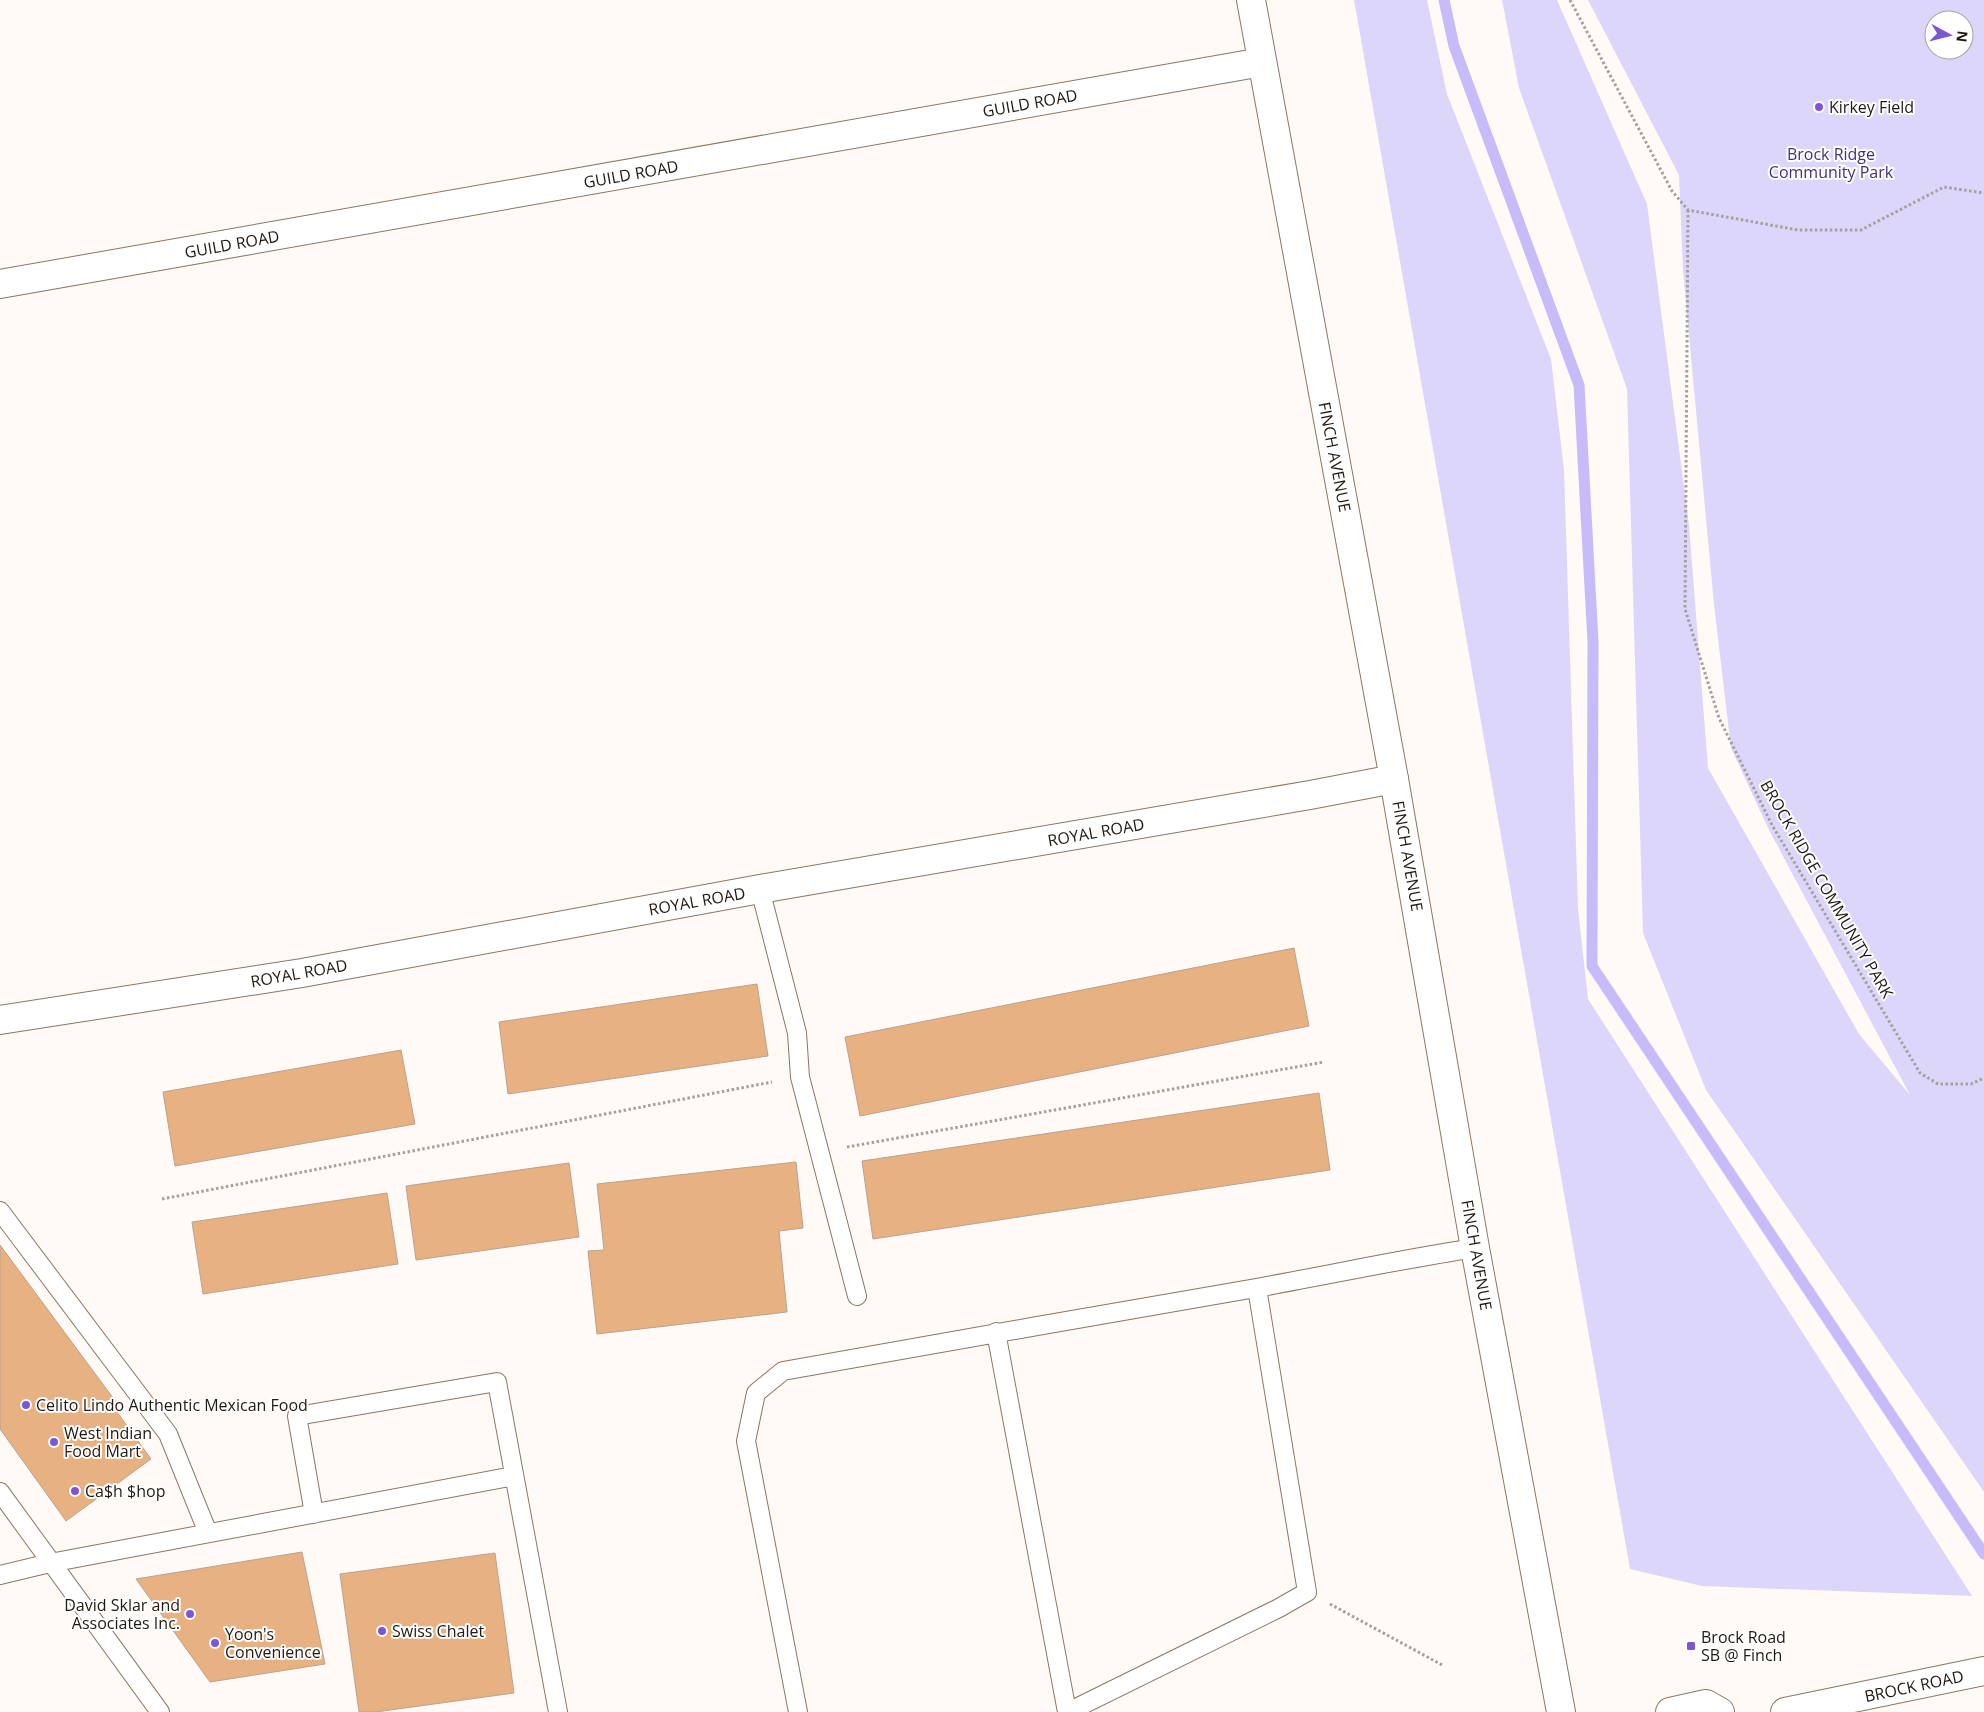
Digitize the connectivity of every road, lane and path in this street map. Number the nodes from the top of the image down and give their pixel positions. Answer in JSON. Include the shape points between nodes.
{"nodes":[{"id":1,"x":1251,"y":0,"type":"edge"},
{"id":2,"x":1570,"y":0,"type":"edge"},
{"id":3,"x":1262,"y":62,"type":"junction"},
{"id":4,"x":1984,"y":193,"type":"edge"},
{"id":5,"x":1688,"y":210,"type":"junction"},
{"id":6,"x":0,"y":284,"type":"edge"},
{"id":7,"x":1394,"y":779,"type":"junction"},
{"id":8,"x":760,"y":889,"type":"junction"},
{"id":9,"x":0,"y":1020,"type":"edge"},
{"id":10,"x":1324,"y":1062,"type":"dead end"},
{"id":11,"x":800,"y":1077,"type":"junction"},
{"id":12,"x":1984,"y":1078,"type":"edge"},
{"id":13,"x":820,"y":1152,"type":"junction"},
{"id":14,"x":162,"y":1199,"type":"dead end"},
{"id":15,"x":0,"y":1211,"type":"edge"},
{"id":16,"x":1475,"y":1248,"type":"junction"},
{"id":17,"x":1257,"y":1288,"type":"junction"},
{"id":18,"x":857,"y":1296,"type":"dead end"},
{"id":19,"x":996,"y":1332,"type":"junction"},
{"id":20,"x":514,"y":1476,"type":"junction"},
{"id":21,"x":0,"y":1492,"type":"edge"},
{"id":22,"x":314,"y":1514,"type":"junction"},
{"id":23,"x":208,"y":1533,"type":"junction"},
{"id":24,"x":50,"y":1563,"type":"junction"},
{"id":25,"x":0,"y":1575,"type":"edge"},
{"id":26,"x":1307,"y":1592,"type":"junction"},
{"id":27,"x":1444,"y":1666,"type":"dead end"},
{"id":28,"x":1984,"y":1671,"type":"edge"},
{"id":29,"x":160,"y":1712,"type":"edge"},
{"id":30,"x":558,"y":1712,"type":"edge"},
{"id":31,"x":798,"y":1712,"type":"edge"},
{"id":32,"x":1068,"y":1712,"type":"edge"},
{"id":33,"x":1561,"y":1712,"type":"edge"},
{"id":34,"x":1670,"y":1712,"type":"edge"},
{"id":35,"x":1720,"y":1712,"type":"edge"},
{"id":36,"x":1785,"y":1712,"type":"edge"}],
"edges":[{"from":1,"to":3,"type":"street","name":"FINCH AVENUE"},
{"from":2,"to":5,"type":"path","via":[[1672,191]]},
{"from":3,"to":6,"type":"street","name":"GUILD ROAD"},
{"from":3,"to":7,"type":"street","name":"FINCH AVENUE"},
{"from":4,"to":5,"type":"path","via":[[1944,187],[1861,230],[1798,230]]},
{"from":5,"to":12,"type":"path","name":"BROCK RIDGE COMMUNITY PARK","via":[[1685,609],[1718,718],[1772,825],[1920,1073],[1938,1084],[1972,1084]]},
{"from":7,"to":8,"type":"street","name":"ROYAL ROAD"},
{"from":7,"to":16,"type":"street","name":"FINCH AVENUE"},
{"from":8,"to":9,"type":"street","name":"ROYAL ROAD","via":[[302,973]]},
{"from":8,"to":11,"type":"lane","via":[[797,1033]]},
{"from":10,"to":13,"type":"path"},
{"from":11,"to":13,"type":"lane"},
{"from":11,"to":14,"type":"path"},
{"from":13,"to":18,"type":"lane"},
{"from":15,"to":23,"type":"lane","via":[[168,1434]]},
{"from":16,"to":17,"type":"lane"},
{"from":16,"to":33,"type":"street","name":"FINCH AVENUE"},
{"from":17,"to":19,"type":"lane"},
{"from":17,"to":26,"type":"lane"},
{"from":19,"to":31,"type":"lane","via":[[783,1371],[756,1393],[746,1441]]},
{"from":19,"to":32,"type":"lane"},
{"from":20,"to":22,"type":"lane"},
{"from":20,"to":22,"type":"lane","via":[[497,1382],[297,1416]]},
{"from":20,"to":30,"type":"lane"},
{"from":21,"to":24,"type":"lane"},
{"from":22,"to":23,"type":"lane"},
{"from":23,"to":24,"type":"lane"},
{"from":24,"to":25,"type":"lane"},
{"from":24,"to":29,"type":"lane"},
{"from":26,"to":27,"type":"path"},
{"from":26,"to":32,"type":"lane"},
{"from":28,"to":36,"type":"street","name":"BROCK ROAD"},
{"from":34,"to":35,"type":"street","via":[[1706,1704]]}]}
